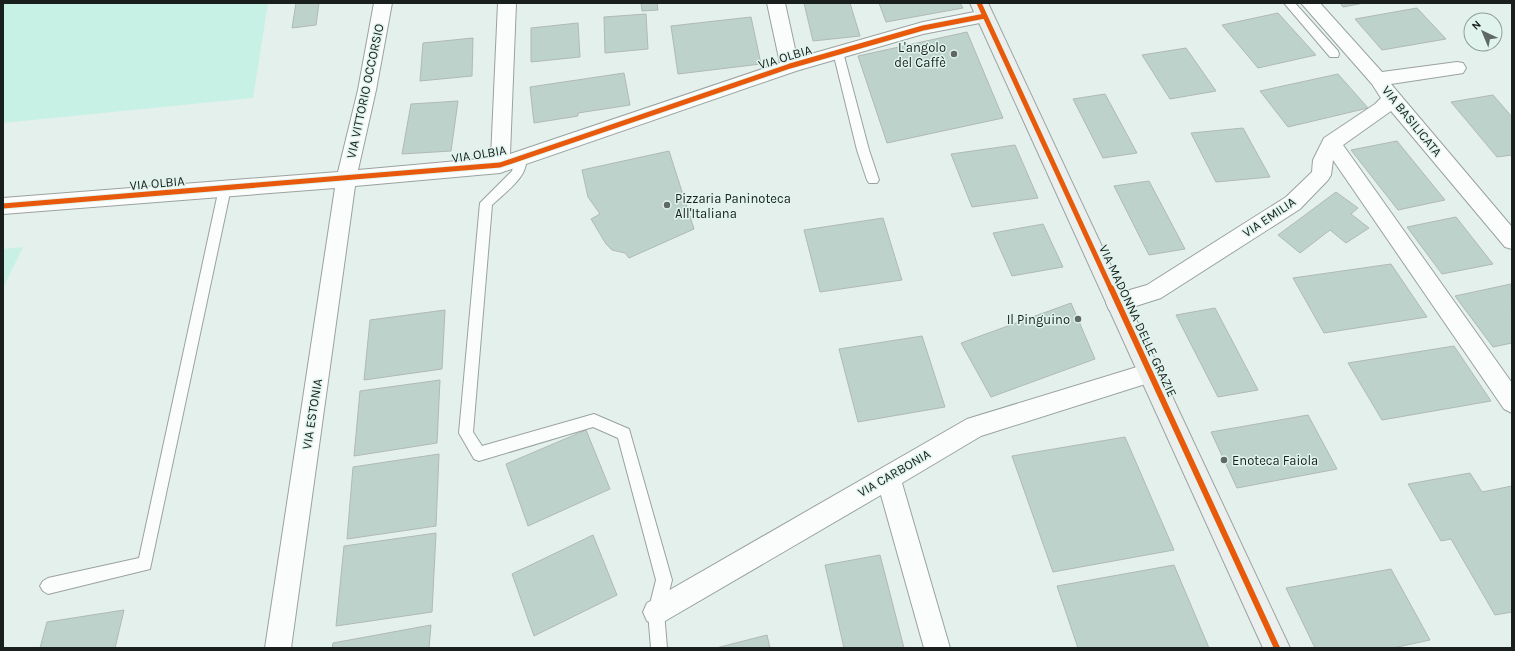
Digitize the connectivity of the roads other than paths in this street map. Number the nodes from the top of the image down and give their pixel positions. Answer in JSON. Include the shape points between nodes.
{"nodes":[{"id":1,"x":383,"y":3,"type":"edge"},
{"id":2,"x":507,"y":3,"type":"edge"},
{"id":3,"x":776,"y":3,"type":"edge"},
{"id":4,"x":1289,"y":3,"type":"edge"},
{"id":5,"x":1310,"y":3,"type":"edge"},
{"id":6,"x":982,"y":10,"type":"edge"},
{"id":7,"x":838,"y":52,"type":"junction"},
{"id":8,"x":1334,"y":54,"type":"dead end"},
{"id":9,"x":790,"y":66,"type":"junction"},
{"id":10,"x":1457,"y":68,"type":"dead end"},
{"id":11,"x":1378,"y":79,"type":"junction"},
{"id":12,"x":1391,"y":98,"type":"junction"},
{"id":13,"x":1331,"y":143,"type":"junction"},
{"id":14,"x":520,"y":158,"type":"junction"},
{"id":15,"x":500,"y":165,"type":"junction"},
{"id":16,"x":346,"y":179,"type":"junction"},
{"id":17,"x":873,"y":180,"type":"dead end"},
{"id":18,"x":225,"y":188,"type":"junction"},
{"id":19,"x":3,"y":206,"type":"edge"},
{"id":20,"x":1512,"y":242,"type":"edge"},
{"id":21,"x":1117,"y":303,"type":"junction"},
{"id":22,"x":1150,"y":373,"type":"junction"},
{"id":23,"x":1512,"y":402,"type":"edge"},
{"id":24,"x":888,"y":477,"type":"junction"},
{"id":25,"x":48,"y":586,"type":"dead end"},
{"id":26,"x":656,"y":612,"type":"junction"},
{"id":27,"x":278,"y":648,"type":"edge"},
{"id":28,"x":659,"y":648,"type":"edge"},
{"id":29,"x":937,"y":648,"type":"edge"},
{"id":30,"x":1277,"y":648,"type":"edge"}],
"edges":[{"from":1,"to":16,"type":"street","name":"VIA VITTORIO OCCORSIO"},
{"from":2,"to":15,"type":"street"},
{"from":3,"to":9,"type":"street"},
{"from":4,"to":8,"type":"lane"},
{"from":5,"to":11,"type":"street","name":"VIA BASILICATA"},
{"from":6,"to":7,"type":"street","name":"VIA OLBIA"},
{"from":6,"to":21,"type":"street","name":"VIA MADONNA DELLE GRAZIE"},
{"from":7,"to":9,"type":"street","name":"VIA OLBIA"},
{"from":7,"to":17,"type":"lane","via":[[857,150]]},
{"from":9,"to":14,"type":"street","name":"VIA OLBIA"},
{"from":10,"to":11,"type":"street"},
{"from":11,"to":12,"type":"street","name":"VIA BASILICATA"},
{"from":12,"to":13,"type":"street","name":"VIA EMILIA","via":[[1382,109]]},
{"from":12,"to":20,"type":"street","name":"VIA BASILICATA"},
{"from":13,"to":21,"type":"street","name":"VIA EMILIA","via":[[1322,160],[1321,175],[1293,203],[1153,292]]},
{"from":13,"to":23,"type":"street"},
{"from":14,"to":15,"type":"street","name":"VIA OLBIA"},
{"from":14,"to":26,"type":"lane","via":[[518,173],[486,203],[466,433],[479,454],[594,420],[624,434],[664,580]]},
{"from":15,"to":16,"type":"street","name":"VIA OLBIA"},
{"from":16,"to":18,"type":"street","name":"VIA OLBIA"},
{"from":16,"to":27,"type":"street","name":"VIA ESTONIA"},
{"from":18,"to":19,"type":"street","name":"VIA OLBIA"},
{"from":18,"to":25,"type":"lane","via":[[145,564]]},
{"from":21,"to":22,"type":"street","name":"VIA MADONNA DELLE GRAZIE"},
{"from":22,"to":24,"type":"street","name":"VIA CARBONIA","via":[[975,427]]},
{"from":22,"to":30,"type":"street","name":"VIA MADONNA DELLE GRAZIE"},
{"from":24,"to":26,"type":"street","name":"VIA CARBONIA"},
{"from":24,"to":29,"type":"street"},
{"from":26,"to":28,"type":"lane"}]}
